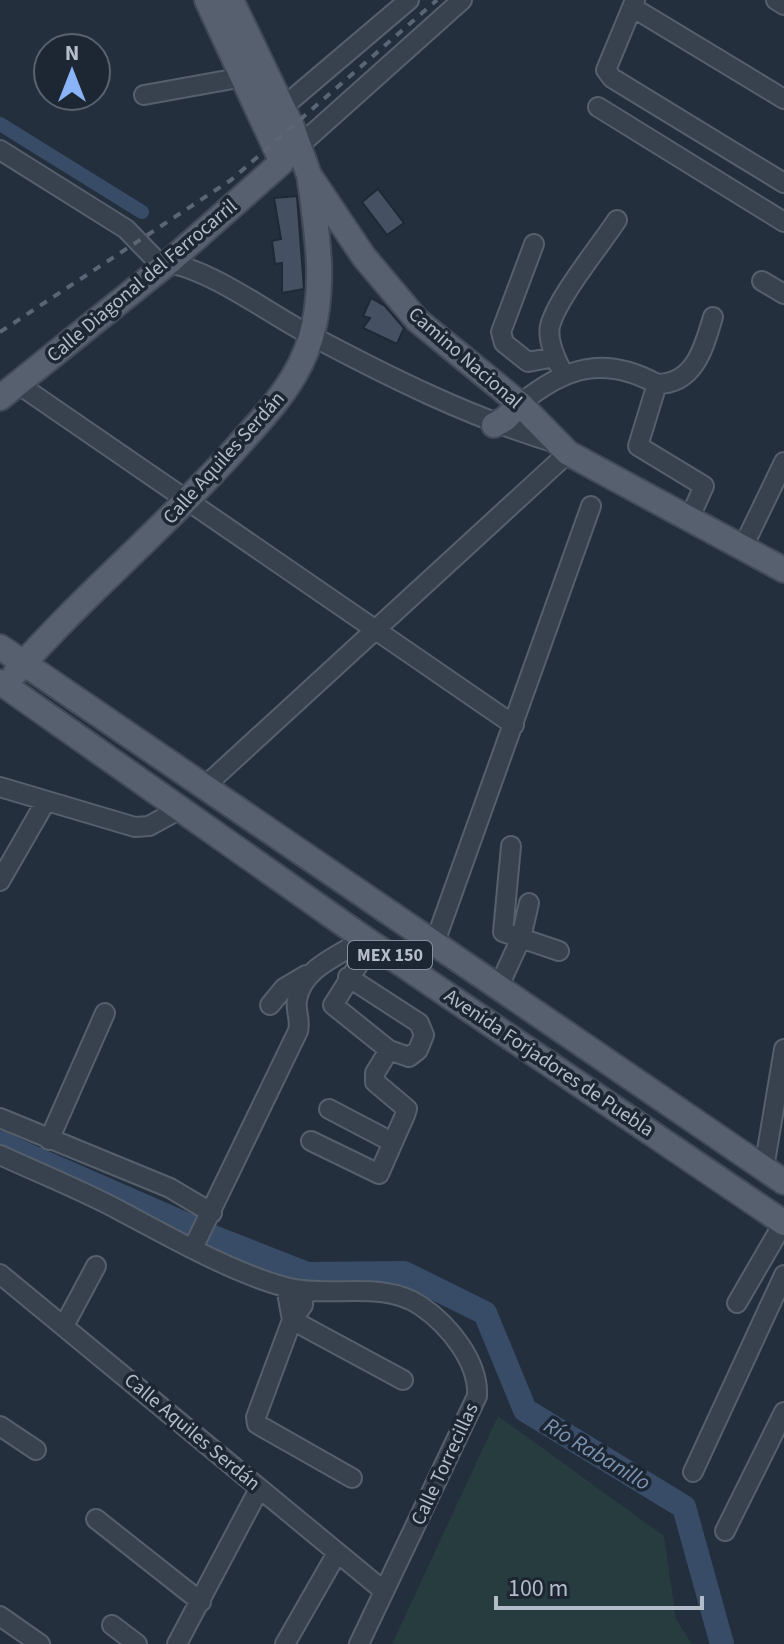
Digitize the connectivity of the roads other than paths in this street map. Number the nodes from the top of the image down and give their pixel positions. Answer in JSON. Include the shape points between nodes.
{"nodes":[{"id":1,"x":207,"y":0,"type":"edge"},
{"id":2,"x":231,"y":0,"type":"edge"},
{"id":3,"x":409,"y":0,"type":"edge"},
{"id":4,"x":462,"y":0,"type":"edge"},
{"id":5,"x":776,"y":0,"type":"edge"},
{"id":6,"x":634,"y":4,"type":"edge"},
{"id":7,"x":784,"y":5,"type":"edge"},
{"id":8,"x":244,"y":77,"type":"junction"},
{"id":9,"x":144,"y":95,"type":"dead end"},
{"id":10,"x":784,"y":99,"type":"edge"},
{"id":11,"x":283,"y":107,"type":"junction"},
{"id":12,"x":598,"y":107,"type":"dead end"},
{"id":13,"x":300,"y":145,"type":"junction"},
{"id":14,"x":0,"y":150,"type":"edge"},
{"id":15,"x":309,"y":175,"type":"junction"},
{"id":16,"x":784,"y":183,"type":"edge"},
{"id":17,"x":617,"y":220,"type":"dead end"},
{"id":18,"x":784,"y":222,"type":"edge"},
{"id":19,"x":534,"y":244,"type":"dead end"},
{"id":20,"x":169,"y":262,"type":"junction"},
{"id":21,"x":762,"y":281,"type":"dead end"},
{"id":22,"x":784,"y":294,"type":"edge"},
{"id":23,"x":713,"y":317,"type":"dead end"},
{"id":24,"x":311,"y":336,"type":"junction"},
{"id":25,"x":559,"y":365,"type":"junction"},
{"id":26,"x":657,"y":384,"type":"junction"},
{"id":27,"x":9,"y":391,"type":"edge"},
{"id":28,"x":520,"y":404,"type":"junction"},
{"id":29,"x":494,"y":425,"type":"junction"},
{"id":30,"x":562,"y":448,"type":"junction"},
{"id":31,"x":784,"y":462,"type":"edge"},
{"id":32,"x":189,"y":501,"type":"junction"},
{"id":33,"x":591,"y":506,"type":"dead end"},
{"id":34,"x":689,"y":519,"type":"junction"},
{"id":35,"x":742,"y":549,"type":"junction"},
{"id":36,"x":784,"y":570,"type":"edge"},
{"id":37,"x":373,"y":629,"type":"junction"},
{"id":38,"x":0,"y":647,"type":"edge"},
{"id":39,"x":24,"y":662,"type":"junction"},
{"id":40,"x":2,"y":683,"type":"edge"},
{"id":41,"x":514,"y":725,"type":"junction"},
{"id":42,"x":0,"y":787,"type":"edge"},
{"id":43,"x":204,"y":787,"type":"junction"},
{"id":44,"x":46,"y":801,"type":"junction"},
{"id":45,"x":182,"y":808,"type":"junction"},
{"id":46,"x":511,"y":846,"type":"dead end"},
{"id":47,"x":0,"y":881,"type":"edge"},
{"id":48,"x":529,"y":903,"type":"dead end"},
{"id":49,"x":521,"y":938,"type":"junction"},
{"id":50,"x":369,"y":941,"type":"junction"},
{"id":51,"x":435,"y":942,"type":"junction"},
{"id":52,"x":559,"y":951,"type":"dead end"},
{"id":53,"x":306,"y":975,"type":"junction"},
{"id":54,"x":348,"y":977,"type":"junction"},
{"id":55,"x":499,"y":986,"type":"junction"},
{"id":56,"x":270,"y":1005,"type":"dead end"},
{"id":57,"x":105,"y":1013,"type":"dead end"},
{"id":58,"x":784,"y":1049,"type":"edge"},
{"id":59,"x":389,"y":1050,"type":"junction"},
{"id":60,"x":782,"y":1075,"type":"edge"},
{"id":61,"x":329,"y":1109,"type":"dead end"},
{"id":62,"x":0,"y":1118,"type":"edge"},
{"id":63,"x":49,"y":1140,"type":"junction"},
{"id":64,"x":311,"y":1141,"type":"dead end"},
{"id":65,"x":392,"y":1142,"type":"junction"},
{"id":66,"x":0,"y":1155,"type":"edge"},
{"id":67,"x":764,"y":1168,"type":"junction"},
{"id":68,"x":784,"y":1182,"type":"edge"},
{"id":69,"x":212,"y":1213,"type":"junction"},
{"id":70,"x":784,"y":1222,"type":"edge"},
{"id":71,"x":193,"y":1248,"type":"junction"},
{"id":72,"x":96,"y":1266,"type":"dead end"},
{"id":73,"x":0,"y":1274,"type":"edge"},
{"id":74,"x":784,"y":1275,"type":"edge"},
{"id":75,"x":295,"y":1289,"type":"junction"},
{"id":76,"x":737,"y":1303,"type":"dead end"},
{"id":77,"x":292,"y":1320,"type":"junction"},
{"id":78,"x":65,"y":1324,"type":"junction"},
{"id":79,"x":403,"y":1380,"type":"dead end"},
{"id":80,"x":784,"y":1412,"type":"edge"},
{"id":81,"x":0,"y":1426,"type":"edge"},
{"id":82,"x":36,"y":1450,"type":"dead end"},
{"id":83,"x":693,"y":1472,"type":"dead end"},
{"id":84,"x":352,"y":1478,"type":"dead end"},
{"id":85,"x":259,"y":1489,"type":"junction"},
{"id":86,"x":96,"y":1519,"type":"dead end"},
{"id":87,"x":725,"y":1531,"type":"dead end"},
{"id":88,"x":337,"y":1553,"type":"junction"},
{"id":89,"x":384,"y":1591,"type":"junction"},
{"id":90,"x":201,"y":1602,"type":"junction"},
{"id":91,"x":0,"y":1616,"type":"edge"},
{"id":92,"x":112,"y":1625,"type":"dead end"},
{"id":93,"x":40,"y":1644,"type":"edge"},
{"id":94,"x":137,"y":1644,"type":"edge"},
{"id":95,"x":177,"y":1644,"type":"edge"},
{"id":96,"x":285,"y":1644,"type":"edge"},
{"id":97,"x":359,"y":1644,"type":"edge"}],
"edges":[{"from":1,"to":8,"type":"main road"},
{"from":2,"to":11,"type":"main road","name":"Camino Nacional"},
{"from":3,"to":11,"type":"street"},
{"from":4,"to":13,"type":"street"},
{"from":5,"to":7,"type":"street"},
{"from":6,"to":10,"type":"street"},
{"from":6,"to":16,"type":"street","via":[[606,70],[612,78]]},
{"from":8,"to":9,"type":"street"},
{"from":8,"to":20,"type":"main road","name":"Calle Diagonal del Ferrocarril","via":[[282,162]]},
{"from":11,"to":13,"type":"main road","name":"Camino Nacional"},
{"from":12,"to":18,"type":"street"},
{"from":13,"to":15,"type":"main road","name":"Camino Nacional"},
{"from":14,"to":20,"type":"street","via":[[126,229],[157,261]]},
{"from":15,"to":24,"type":"main road","name":"Calle Aquiles Serdán","via":[[319,268]]},
{"from":15,"to":28,"type":"main road","name":"Camino Nacional","via":[[364,257],[417,320]]},
{"from":17,"to":25,"type":"street","via":[[550,328]]},
{"from":19,"to":25,"type":"street","via":[[501,332],[504,343],[528,362]]},
{"from":20,"to":24,"type":"street","via":[[182,263]]},
{"from":20,"to":27,"type":"main road","name":"Calle Diagonal del Ferrocarril"},
{"from":21,"to":22,"type":"street"},
{"from":23,"to":26,"type":"street","via":[[702,354],[683,378]]},
{"from":24,"to":29,"type":"street"},
{"from":24,"to":32,"type":"main road","name":"Calle Aquiles Serdán","via":[[283,394]]},
{"from":25,"to":26,"type":"street","via":[[631,370]]},
{"from":25,"to":28,"type":"street"},
{"from":26,"to":34,"type":"street","via":[[638,446],[704,486]]},
{"from":27,"to":32,"type":"street"},
{"from":28,"to":29,"type":"main road"},
{"from":28,"to":30,"type":"main road","name":"Camino Nacional"},
{"from":29,"to":30,"type":"street"},
{"from":30,"to":34,"type":"main road","name":"Camino Nacional"},
{"from":30,"to":37,"type":"street"},
{"from":31,"to":35,"type":"street"},
{"from":32,"to":37,"type":"street"},
{"from":32,"to":39,"type":"main road","name":"Calle Aquiles Serdán"},
{"from":33,"to":41,"type":"street"},
{"from":34,"to":35,"type":"main road","name":"Camino Nacional"},
{"from":35,"to":36,"type":"main road","name":"Camino Nacional"},
{"from":37,"to":41,"type":"street"},
{"from":37,"to":43,"type":"street"},
{"from":38,"to":39,"type":"main road","name":"Avenida Forjadores de Puebla","number":"MEX 150"},
{"from":39,"to":40,"type":"main road","name":"Calle Aquiles Serdán"},
{"from":39,"to":43,"type":"main road","name":"Avenida Forjadores de Puebla","number":"MEX 150"},
{"from":40,"to":45,"type":"main road","name":"Avenida Forjadores de Puebla","number":"MEX 150"},
{"from":41,"to":51,"type":"street"},
{"from":42,"to":44,"type":"street"},
{"from":43,"to":51,"type":"main road","name":"Avenida Forjadores de Puebla","number":"MEX 150"},
{"from":44,"to":45,"type":"street","via":[[142,827]]},
{"from":44,"to":47,"type":"street"},
{"from":45,"to":50,"type":"main road","name":"Avenida Forjadores de Puebla","number":"MEX 150"},
{"from":46,"to":49,"type":"street","via":[[501,926],[507,936]]},
{"from":48,"to":49,"type":"street"},
{"from":49,"to":52,"type":"street"},
{"from":49,"to":55,"type":"street"},
{"from":50,"to":53,"type":"street"},
{"from":50,"to":54,"type":"street"},
{"from":50,"to":70,"type":"main road","name":"Avenida Forjadores de Puebla","number":"MEX 150"},
{"from":51,"to":55,"type":"main road","name":"Avenida Forjadores de Puebla","number":"MEX 150"},
{"from":53,"to":56,"type":"street","via":[[284,988]]},
{"from":53,"to":69,"type":"street","via":[[296,1001],[298,1031]]},
{"from":54,"to":59,"type":"street","via":[[333,1005]]},
{"from":54,"to":59,"type":"street","via":[[419,1023],[424,1035],[418,1050],[409,1057]]},
{"from":55,"to":67,"type":"main road","name":"Avenida Forjadores de Puebla","number":"MEX 150"},
{"from":57,"to":63,"type":"street"},
{"from":58,"to":60,"type":"street"},
{"from":59,"to":65,"type":"street","via":[[375,1082],[407,1109]]},
{"from":60,"to":67,"type":"street"},
{"from":61,"to":65,"type":"street"},
{"from":62,"to":63,"type":"street"},
{"from":63,"to":69,"type":"street","via":[[170,1188]]},
{"from":64,"to":65,"type":"street","via":[[379,1174]]},
{"from":66,"to":71,"type":"street","name":"Calle Torrecillas"},
{"from":67,"to":68,"type":"main road","name":"Avenida Forjadores de Puebla","number":"MEX 150"},
{"from":69,"to":71,"type":"street"},
{"from":70,"to":76,"type":"street"},
{"from":71,"to":75,"type":"street","name":"Calle Torrecillas"},
{"from":72,"to":78,"type":"street"},
{"from":73,"to":78,"type":"street","name":"Calle Aquiles Serdán"},
{"from":74,"to":83,"type":"street"},
{"from":75,"to":77,"type":"street","via":[[303,1305]]},
{"from":75,"to":89,"type":"street","name":"Calle Torrecillas","via":[[407,1298],[443,1324],[478,1381],[471,1411]]},
{"from":77,"to":79,"type":"street"},
{"from":77,"to":84,"type":"street","via":[[257,1424]]},
{"from":78,"to":85,"type":"street","name":"Calle Aquiles Serdán"},
{"from":80,"to":87,"type":"street"},
{"from":81,"to":82,"type":"street"},
{"from":85,"to":88,"type":"street","name":"Calle Aquiles Serdán"},
{"from":85,"to":90,"type":"street"},
{"from":86,"to":90,"type":"street"},
{"from":88,"to":89,"type":"street","name":"Calle Aquiles Serdán"},
{"from":88,"to":96,"type":"street"},
{"from":89,"to":97,"type":"street","name":"Calle Torrecillas"},
{"from":90,"to":95,"type":"street"},
{"from":91,"to":93,"type":"street"},
{"from":92,"to":94,"type":"street"}]}
